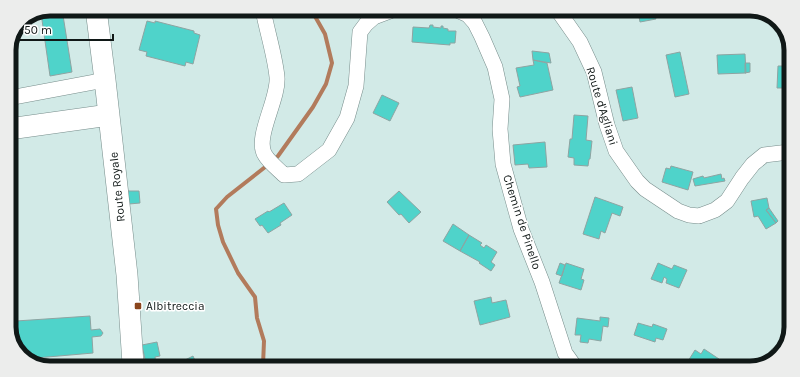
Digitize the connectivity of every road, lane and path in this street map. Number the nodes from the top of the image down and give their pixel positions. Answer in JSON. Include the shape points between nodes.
{"nodes":[{"id":1,"x":97,"y":16,"type":"edge"},
{"id":2,"x":264,"y":16,"type":"edge"},
{"id":3,"x":377,"y":16,"type":"edge"},
{"id":4,"x":469,"y":16,"type":"edge"},
{"id":5,"x":562,"y":16,"type":"edge"},
{"id":6,"x":105,"y":80,"type":"junction"},
{"id":7,"x":16,"y":97,"type":"edge"},
{"id":8,"x":109,"y":114,"type":"junction"},
{"id":9,"x":16,"y":128,"type":"edge"},
{"id":10,"x":784,"y":153,"type":"edge"},
{"id":11,"x":133,"y":361,"type":"edge"},
{"id":12,"x":571,"y":361,"type":"edge"}],
"edges":[{"from":1,"to":6,"type":"main road","name":"Route Royale"},
{"from":2,"to":3,"type":"street","via":[[277,78],[275,97],[262,141],[264,154],[284,175],[298,174],[329,150],[347,118],[356,86],[360,32]]},
{"from":4,"to":12,"type":"street","name":"Chemin de Pinello","via":[[482,37],[495,68],[502,100],[500,129],[503,164],[521,229],[542,282],[565,353]]},
{"from":5,"to":10,"type":"street","name":"Route d'Agliani","via":[[580,42],[594,72],[616,151],[637,181],[678,211],[698,216],[715,210],[727,201],[749,169],[764,155]]},
{"from":6,"to":7,"type":"street"},
{"from":6,"to":8,"type":"main road","name":"Route Royale"},
{"from":8,"to":9,"type":"main road"},
{"from":8,"to":11,"type":"main road","name":"Route Royale","via":[[127,275]]}]}
